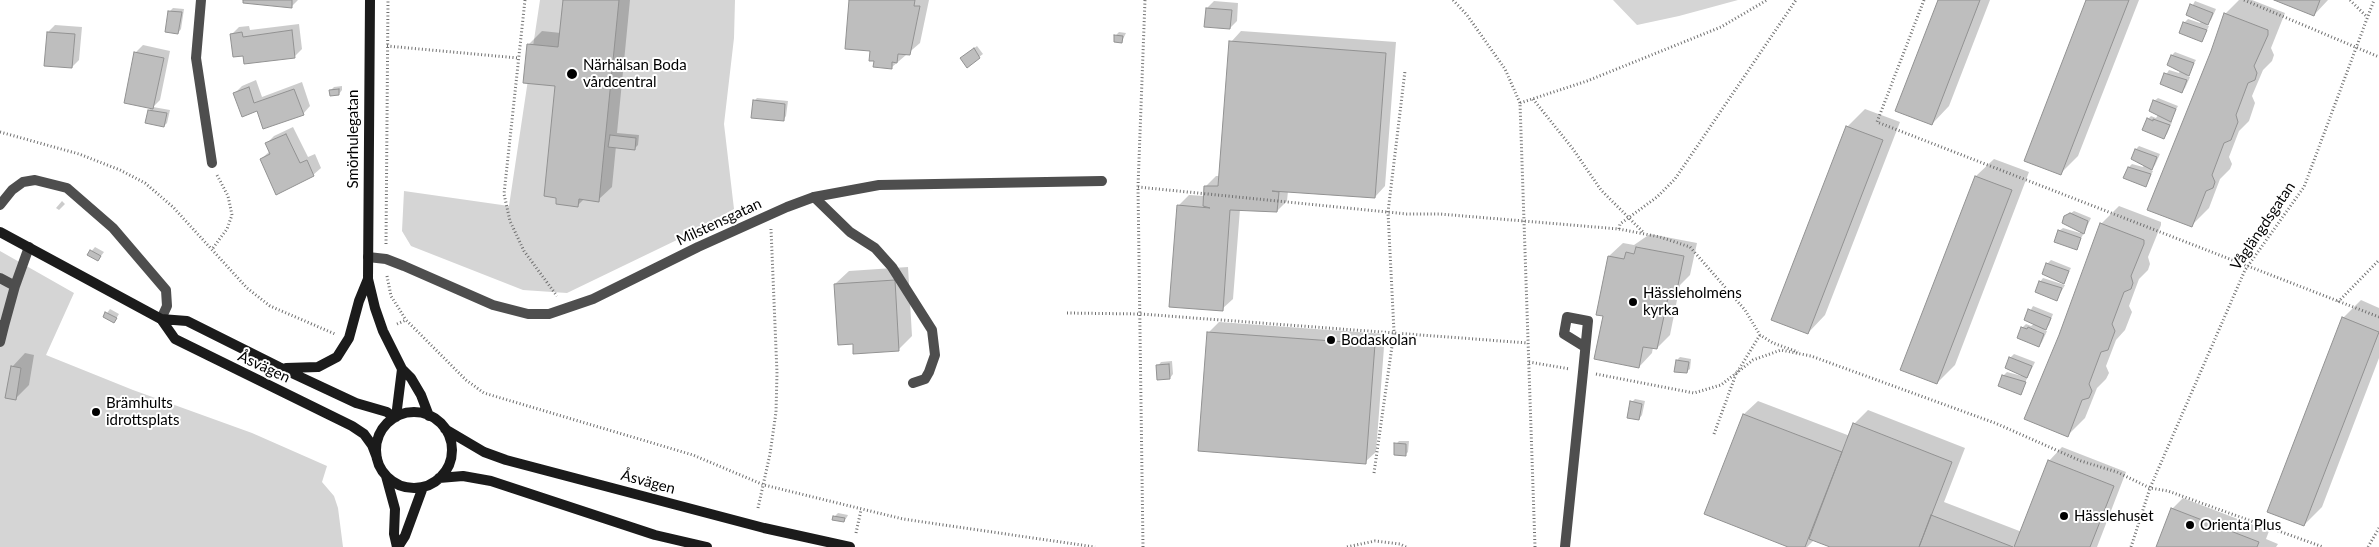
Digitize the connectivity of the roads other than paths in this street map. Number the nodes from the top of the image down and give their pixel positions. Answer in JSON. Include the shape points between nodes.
{"nodes":[{"id":1,"x":201,"y":0,"type":"edge"},
{"id":2,"x":370,"y":0,"type":"edge"},
{"id":3,"x":212,"y":163,"type":"road end"},
{"id":4,"x":1102,"y":181,"type":"dead end"},
{"id":5,"x":814,"y":198,"type":"junction"},
{"id":6,"x":0,"y":206,"type":"edge"},
{"id":7,"x":0,"y":232,"type":"edge"},
{"id":8,"x":29,"y":248,"type":"junction"},
{"id":9,"x":368,"y":257,"type":"junction"},
{"id":10,"x":0,"y":278,"type":"edge"},
{"id":11,"x":368,"y":279,"type":"junction"},
{"id":12,"x":15,"y":286,"type":"junction"},
{"id":13,"x":161,"y":319,"type":"junction"},
{"id":14,"x":2,"y":325,"type":"edge"},
{"id":15,"x":0,"y":342,"type":"edge"},
{"id":16,"x":1585,"y":347,"type":"dead end"},
{"id":17,"x":279,"y":367,"type":"junction"},
{"id":18,"x":402,"y":369,"type":"junction"},
{"id":19,"x":913,"y":383,"type":"dead end"},
{"id":20,"x":430,"y":416,"type":"junction"},
{"id":21,"x":395,"y":417,"type":"junction"},
{"id":22,"x":445,"y":429,"type":"junction"},
{"id":23,"x":377,"y":458,"type":"junction"},
{"id":24,"x":386,"y":476,"type":"junction"},
{"id":25,"x":439,"y":478,"type":"junction"},
{"id":26,"x":422,"y":487,"type":"junction"},
{"id":27,"x":397,"y":547,"type":"edge"},
{"id":28,"x":706,"y":547,"type":"edge"},
{"id":29,"x":850,"y":547,"type":"edge"},
{"id":30,"x":1565,"y":547,"type":"edge"}],
"edges":[{"from":1,"to":3,"type":"street","via":[[196,58]]},
{"from":2,"to":9,"type":"street","name":"Smörhulegatan"},
{"from":4,"to":5,"type":"street","name":"Milstensgatan","via":[[879,185]]},
{"from":5,"to":9,"type":"street","name":"Milstensgatan","via":[[698,247],[593,299],[548,314],[528,314],[493,305],[386,259]]},
{"from":5,"to":19,"type":"street","via":[[892,267],[932,330],[935,356],[925,379]]},
{"from":6,"to":13,"type":"street","via":[[23,182],[35,180],[67,188],[113,228],[166,290],[167,306]]},
{"from":7,"to":8,"type":"street","name":"Åsvägen"},
{"from":8,"to":12,"type":"street"},
{"from":8,"to":13,"type":"street","name":"Åsvägen"},
{"from":9,"to":11,"type":"street","name":"Smörhulegatan"},
{"from":10,"to":12,"type":"street"},
{"from":11,"to":17,"type":"street","name":"Smörhulegatan","via":[[349,338],[337,358],[328,364],[303,369]]},
{"from":11,"to":18,"type":"street","name":"Smörhulegatan","via":[[383,331]]},
{"from":12,"to":14,"type":"street"},
{"from":13,"to":17,"type":"street","name":"Åsvägen","via":[[187,321]]},
{"from":13,"to":23,"type":"street","name":"Åsvägen","via":[[175,339],[352,426],[364,434]]},
{"from":14,"to":15,"type":"street"},
{"from":16,"to":30,"type":"street"},
{"from":17,"to":21,"type":"street","name":"Åsvägen","via":[[356,403]]},
{"from":18,"to":20,"type":"street","name":"Smörhulegatan","via":[[411,378]]},
{"from":18,"to":21,"type":"street"},
{"from":20,"to":21,"type":"street","via":[[410,412]]},
{"from":20,"to":22,"type":"street"},
{"from":21,"to":23,"type":"street","via":[[380,432]]},
{"from":22,"to":25,"type":"street","via":[[452,452],[447,469]]},
{"from":22,"to":29,"type":"street","name":"Åsvägen","via":[[484,452],[506,460],[764,528]]},
{"from":23,"to":24,"type":"street"},
{"from":24,"to":26,"type":"street","via":[[406,487]]},
{"from":24,"to":27,"type":"street","via":[[395,509]]},
{"from":25,"to":26,"type":"street"},
{"from":25,"to":28,"type":"street","via":[[463,476],[491,481],[655,535]]},
{"from":26,"to":27,"type":"street","via":[[405,536]]}]}
